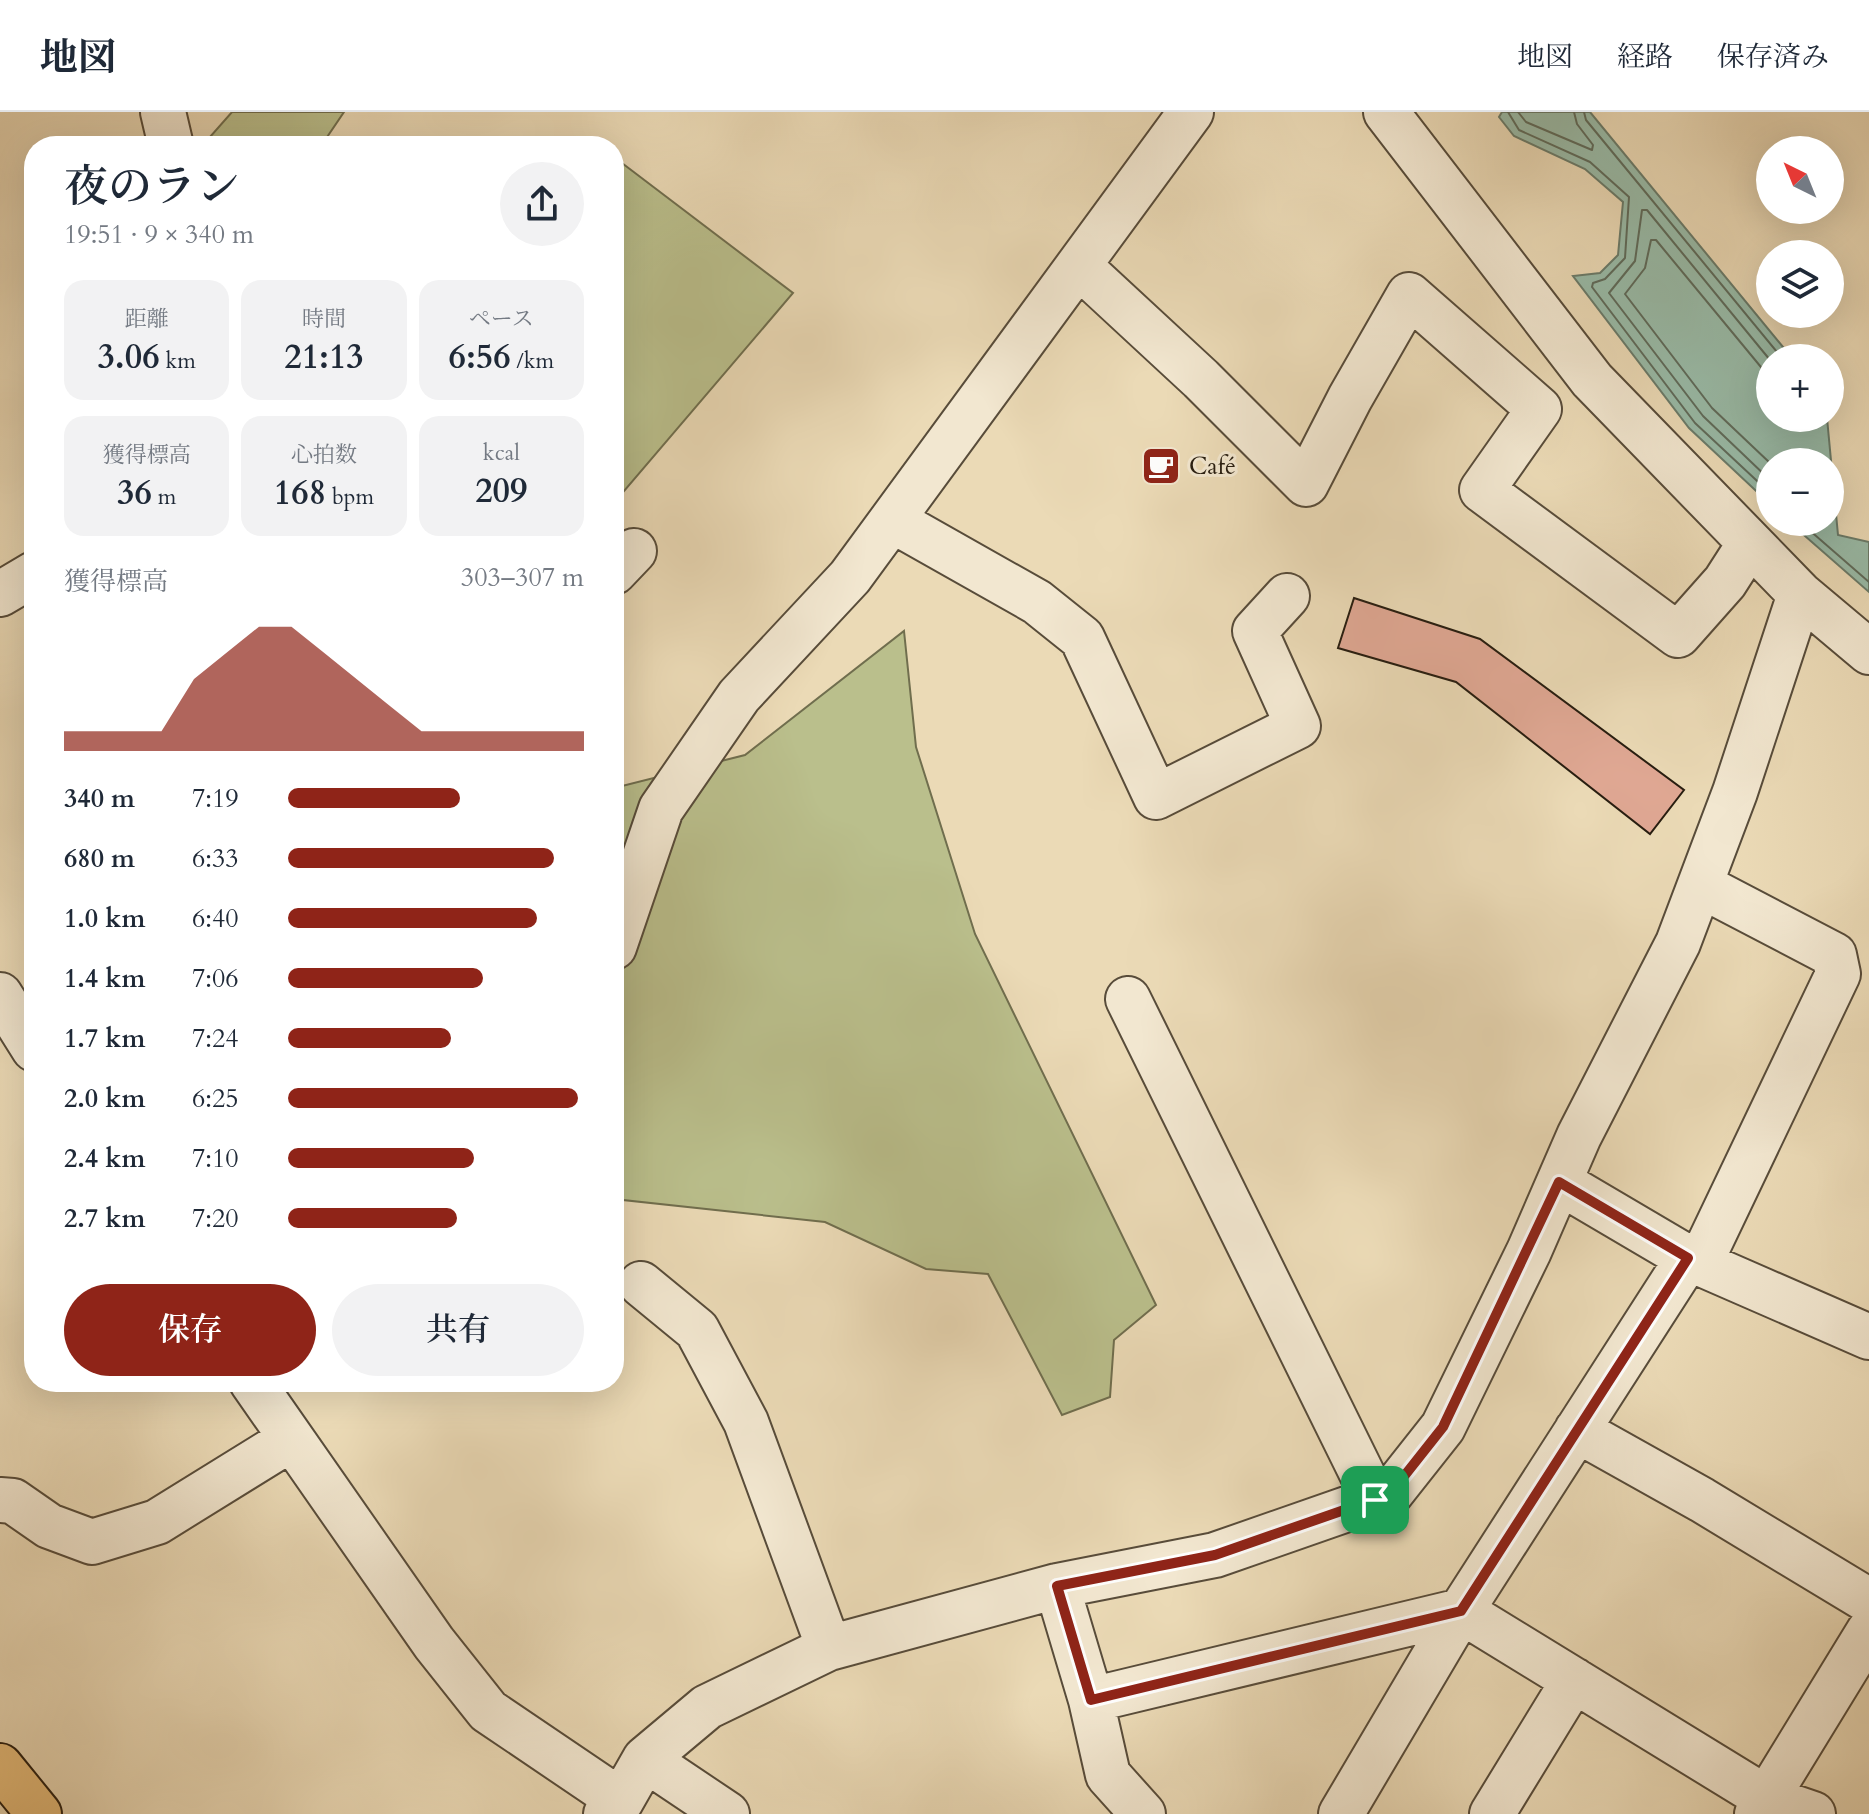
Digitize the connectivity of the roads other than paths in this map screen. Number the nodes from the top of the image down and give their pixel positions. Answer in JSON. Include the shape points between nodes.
{"nodes":[{"id":1,"x":163,"y":112,"type":"edge"},
{"id":2,"x":1191,"y":112,"type":"edge"},
{"id":3,"x":1386,"y":112,"type":"edge"},
{"id":4,"x":169,"y":136,"type":"edge"},
{"id":5,"x":1079,"y":266,"type":"junction"},
{"id":6,"x":892,"y":520,"type":"junction"},
{"id":7,"x":1750,"y":543,"type":"junction"},
{"id":8,"x":24,"y":580,"type":"edge"},
{"id":9,"x":0,"y":594,"type":"edge"},
{"id":10,"x":1800,"y":594,"type":"junction"},
{"id":11,"x":1287,"y":596,"type":"dead end"},
{"id":12,"x":1869,"y":652,"type":"edge"},
{"id":13,"x":1700,"y":885,"type":"junction"},
{"id":14,"x":624,"y":918,"type":"edge"},
{"id":15,"x":0,"y":995,"type":"edge"},
{"id":16,"x":1128,"y":999,"type":"dead end"},
{"id":17,"x":24,"y":1033,"type":"edge"},
{"id":18,"x":1559,"y":1182,"type":"junction"},
{"id":19,"x":1694,"y":1261,"type":"junction"},
{"id":20,"x":641,"y":1284,"type":"dead end"},
{"id":21,"x":1869,"y":1337,"type":"edge"},
{"id":22,"x":259,"y":1392,"type":"edge"},
{"id":23,"x":1577,"y":1430,"type":"junction"},
{"id":24,"x":291,"y":1439,"type":"junction"},
{"id":25,"x":0,"y":1500,"type":"edge"},
{"id":26,"x":1375,"y":1500,"type":"junction"},
{"id":27,"x":1057,"y":1586,"type":"junction"},
{"id":28,"x":1869,"y":1601,"type":"edge"},
{"id":29,"x":1461,"y":1611,"type":"junction"},
{"id":30,"x":1869,"y":1631,"type":"edge"},
{"id":31,"x":829,"y":1648,"type":"junction"},
{"id":32,"x":1574,"y":1680,"type":"junction"},
{"id":33,"x":1091,"y":1700,"type":"junction"},
{"id":34,"x":645,"y":1759,"type":"junction"},
{"id":35,"x":0,"y":1766,"type":"edge"},
{"id":36,"x":1762,"y":1806,"type":"edge"},
{"id":37,"x":614,"y":1807,"type":"edge"},
{"id":38,"x":39,"y":1814,"type":"edge"},
{"id":39,"x":727,"y":1814,"type":"edge"},
{"id":40,"x":1143,"y":1814,"type":"edge"},
{"id":41,"x":1341,"y":1814,"type":"edge"},
{"id":42,"x":1492,"y":1814,"type":"edge"},
{"id":43,"x":1813,"y":1814,"type":"edge"}],
"edges":[{"from":1,"to":4,"type":"street"},
{"from":2,"to":5,"type":"street"},
{"from":3,"to":7,"type":"street","via":[[1592,380]]},
{"from":5,"to":6,"type":"street"},
{"from":5,"to":7,"type":"street","via":[[1306,484],[1409,295],[1539,409],[1482,490],[1678,635],[1725,582]]},
{"from":6,"to":11,"type":"street","via":[[1037,602],[1082,638],[1156,797],[1298,726],[1255,631]]},
{"from":6,"to":14,"type":"street","via":[[850,577],[739,696],[661,809]]},
{"from":7,"to":10,"type":"street"},
{"from":8,"to":9,"type":"street"},
{"from":10,"to":12,"type":"street"},
{"from":10,"to":13,"type":"street"},
{"from":13,"to":18,"type":"street","via":[[1678,943]]},
{"from":13,"to":19,"type":"street","via":[[1834,955],[1838,974]]},
{"from":15,"to":17,"type":"street"},
{"from":16,"to":26,"type":"street"},
{"from":18,"to":19,"type":"street"},
{"from":18,"to":26,"type":"street","via":[[1443,1427],[1390,1494]]},
{"from":19,"to":21,"type":"street"},
{"from":19,"to":23,"type":"street"},
{"from":20,"to":31,"type":"street","via":[[697,1330],[746,1422]]},
{"from":22,"to":24,"type":"street"},
{"from":23,"to":28,"type":"street"},
{"from":23,"to":29,"type":"street"},
{"from":24,"to":25,"type":"street","via":[[157,1522],[92,1542],[49,1526],[13,1501]]},
{"from":24,"to":37,"type":"street","via":[[488,1711]]},
{"from":26,"to":27,"type":"street","via":[[1215,1555]]},
{"from":27,"to":31,"type":"street"},
{"from":27,"to":33,"type":"street"},
{"from":29,"to":32,"type":"street"},
{"from":29,"to":33,"type":"street"},
{"from":29,"to":41,"type":"street"},
{"from":30,"to":36,"type":"street"},
{"from":31,"to":34,"type":"street","via":[[707,1707]]},
{"from":32,"to":36,"type":"street"},
{"from":32,"to":42,"type":"street"},
{"from":33,"to":40,"type":"street","via":[[1108,1775]]},
{"from":34,"to":37,"type":"street"},
{"from":34,"to":39,"type":"street"},
{"from":35,"to":38,"type":"highway"},
{"from":36,"to":43,"type":"street"}]}
